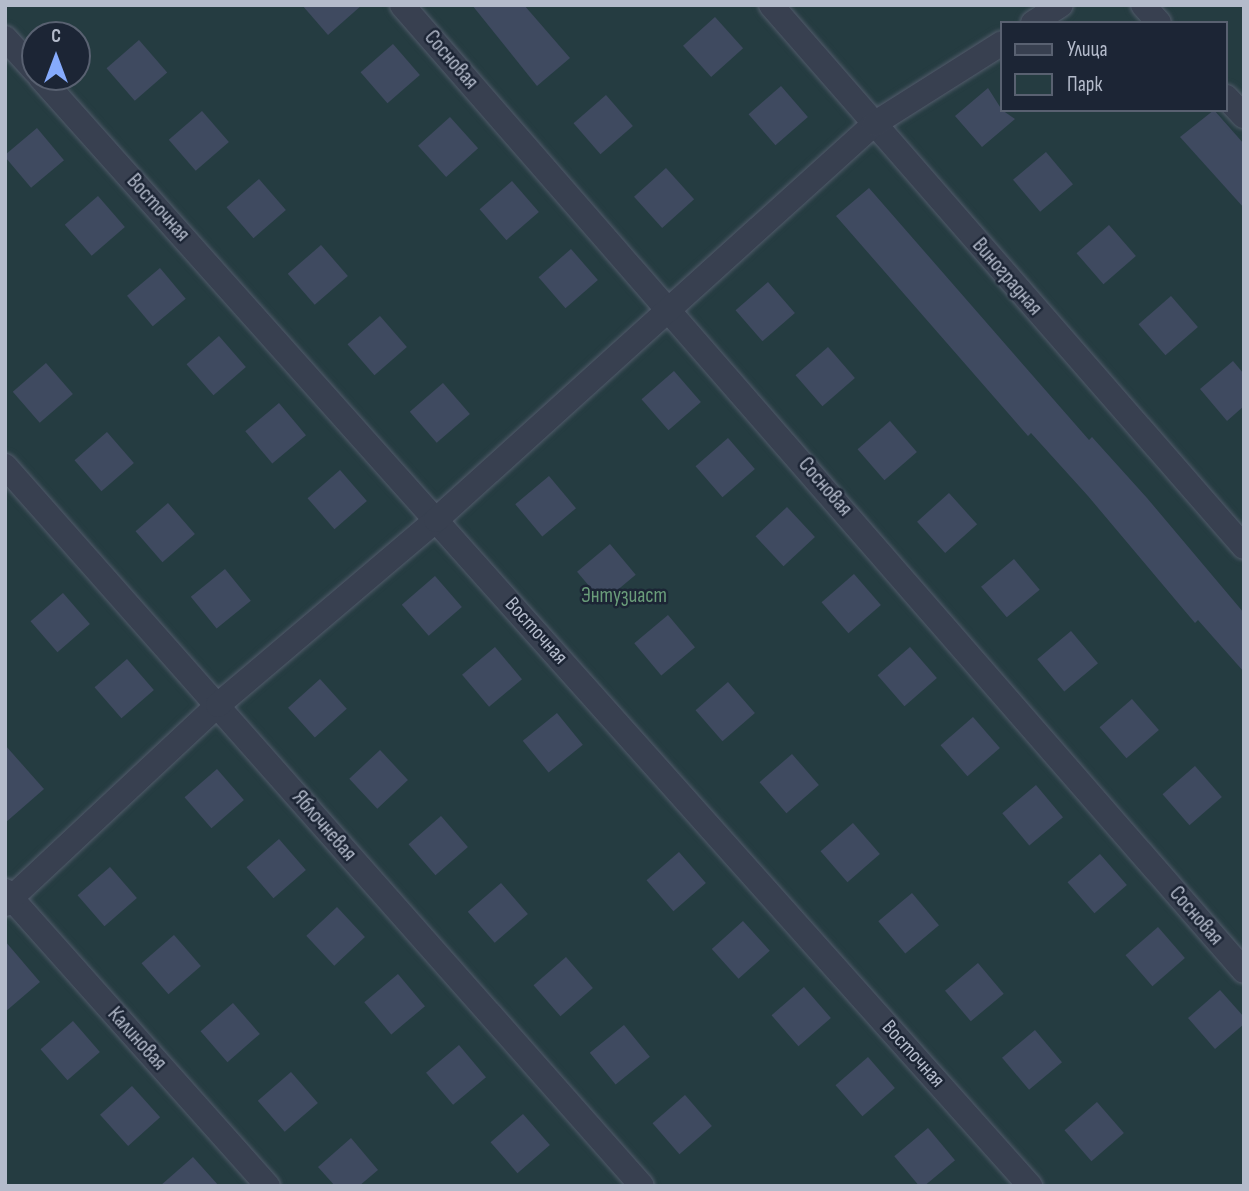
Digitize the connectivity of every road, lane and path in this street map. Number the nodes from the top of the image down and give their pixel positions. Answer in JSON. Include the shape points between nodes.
{"nodes":[{"id":1,"x":402,"y":5,"type":"edge"},
{"id":2,"x":771,"y":5,"type":"edge"},
{"id":3,"x":1061,"y":5,"type":"edge"},
{"id":4,"x":1143,"y":5,"type":"edge"},
{"id":5,"x":1036,"y":21,"type":"edge"},
{"id":6,"x":1157,"y":21,"type":"edge"},
{"id":7,"x":5,"y":38,"type":"edge"},
{"id":8,"x":1000,"y":44,"type":"edge"},
{"id":9,"x":21,"y":56,"type":"edge"},
{"id":10,"x":53,"y":91,"type":"edge"},
{"id":11,"x":1228,"y":99,"type":"edge"},
{"id":12,"x":1244,"y":116,"type":"edge"},
{"id":13,"x":874,"y":124,"type":"junction"},
{"id":14,"x":668,"y":306,"type":"junction"},
{"id":15,"x":5,"y":466,"type":"edge"},
{"id":16,"x":436,"y":520,"type":"junction"},
{"id":17,"x":1244,"y":547,"type":"edge"},
{"id":18,"x":218,"y":705,"type":"junction"},
{"id":19,"x":7,"y":898,"type":"edge"},
{"id":20,"x":1244,"y":971,"type":"edge"},
{"id":21,"x":268,"y":1186,"type":"edge"},
{"id":22,"x":642,"y":1186,"type":"edge"},
{"id":23,"x":1030,"y":1186,"type":"edge"}],
"edges":[{"from":1,"to":14,"type":"street","name":"Сосновая"},
{"from":2,"to":13,"type":"street","name":"Виноградная"},
{"from":3,"to":5,"type":"street"},
{"from":4,"to":6,"type":"street"},
{"from":7,"to":9,"type":"street"},
{"from":8,"to":13,"type":"street"},
{"from":10,"to":16,"type":"street","name":"Восточная"},
{"from":11,"to":12,"type":"street"},
{"from":13,"to":14,"type":"street"},
{"from":13,"to":17,"type":"street","name":"Виноградная"},
{"from":14,"to":16,"type":"street"},
{"from":14,"to":20,"type":"street","name":"Сосновая"},
{"from":15,"to":18,"type":"street","name":"Яблочневая"},
{"from":16,"to":18,"type":"street"},
{"from":16,"to":23,"type":"street","name":"Восточная"},
{"from":18,"to":19,"type":"street"},
{"from":18,"to":22,"type":"street","name":"Яблочневая"},
{"from":19,"to":21,"type":"street","name":"Калиновая"}]}
